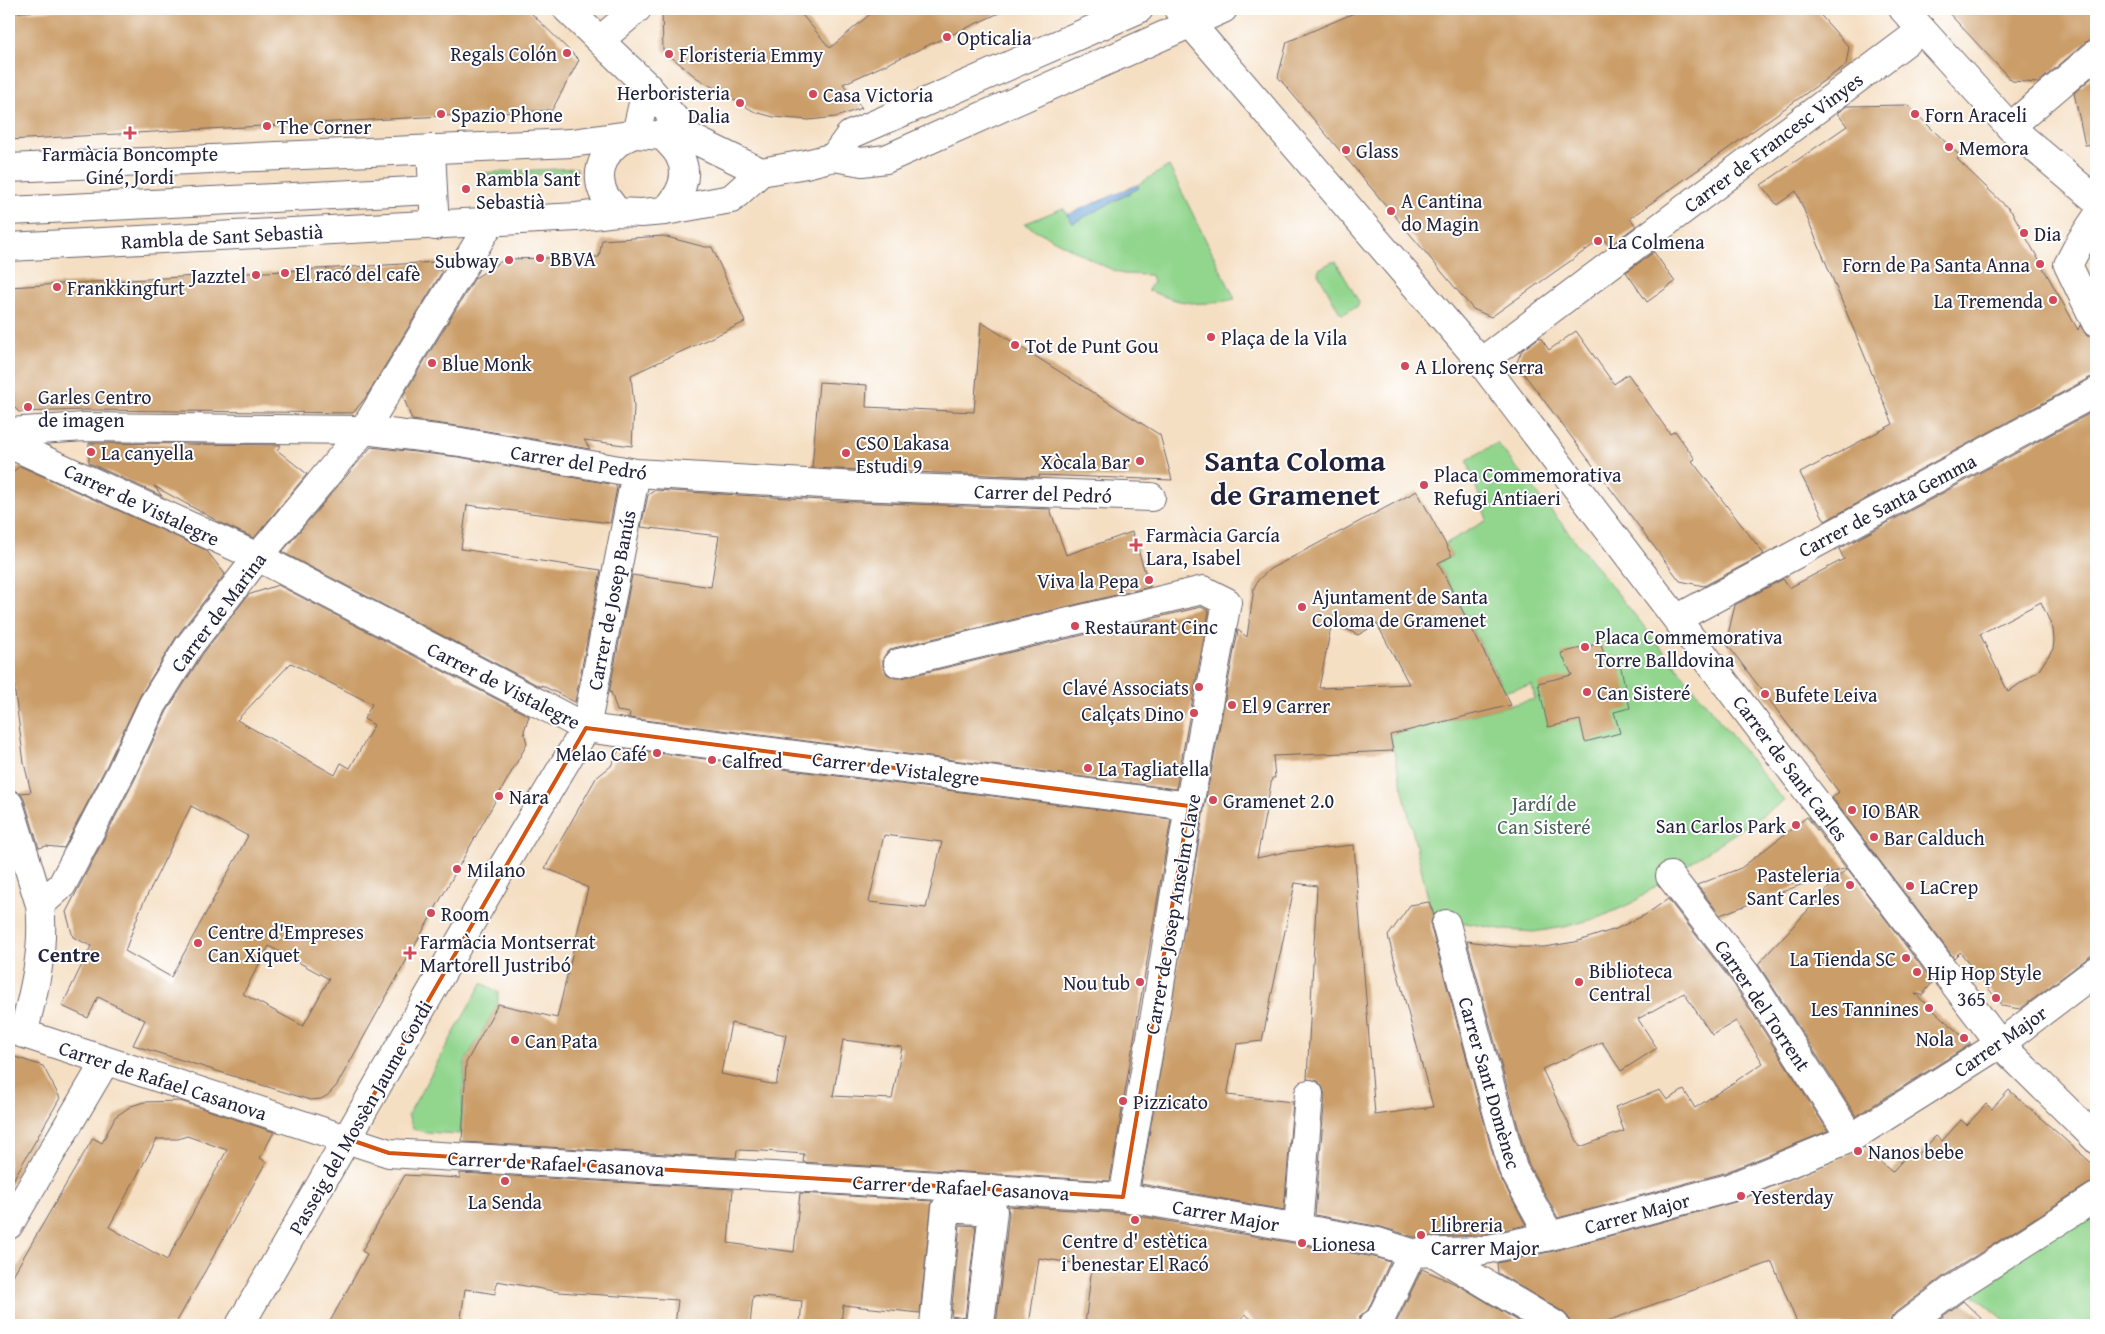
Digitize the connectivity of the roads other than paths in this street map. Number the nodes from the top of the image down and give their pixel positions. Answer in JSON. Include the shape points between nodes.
{"nodes":[{"id":1,"x":567,"y":9,"type":"edge"},
{"id":2,"x":637,"y":9,"type":"edge"},
{"id":3,"x":1139,"y":9,"type":"edge"},
{"id":4,"x":1223,"y":9,"type":"edge"},
{"id":5,"x":1903,"y":9,"type":"edge"},
{"id":6,"x":1184,"y":16,"type":"edge"},
{"id":7,"x":1922,"y":30,"type":"junction"},
{"id":8,"x":600,"y":40,"type":"junction"},
{"id":9,"x":2096,"y":54,"type":"edge"},
{"id":10,"x":647,"y":86,"type":"junction"},
{"id":11,"x":2010,"y":127,"type":"junction"},
{"id":12,"x":648,"y":134,"type":"junction"},
{"id":13,"x":691,"y":138,"type":"junction"},
{"id":14,"x":431,"y":149,"type":"junction"},
{"id":15,"x":834,"y":157,"type":"junction"},
{"id":16,"x":9,"y":168,"type":"edge"},
{"id":17,"x":760,"y":172,"type":"junction"},
{"id":18,"x":433,"y":190,"type":"junction"},
{"id":19,"x":2096,"y":200,"type":"edge"},
{"id":20,"x":9,"y":211,"type":"edge"},
{"id":21,"x":664,"y":211,"type":"junction"},
{"id":22,"x":616,"y":212,"type":"junction"},
{"id":23,"x":2096,"y":218,"type":"edge"},
{"id":24,"x":490,"y":223,"type":"junction"},
{"id":25,"x":435,"y":226,"type":"junction"},
{"id":26,"x":9,"y":247,"type":"edge"},
{"id":27,"x":2096,"y":323,"type":"edge"},
{"id":28,"x":1481,"y":362,"type":"junction"},
{"id":29,"x":2096,"y":392,"type":"edge"},
{"id":30,"x":364,"y":430,"type":"junction"},
{"id":31,"x":9,"y":432,"type":"edge"},
{"id":32,"x":9,"y":444,"type":"edge"},
{"id":33,"x":636,"y":473,"type":"junction"},
{"id":34,"x":1151,"y":497,"type":"dead end"},
{"id":35,"x":258,"y":557,"type":"junction"},
{"id":36,"x":1678,"y":618,"type":"junction"},
{"id":37,"x":898,"y":663,"type":"dead end"},
{"id":38,"x":586,"y":728,"type":"junction"},
{"id":39,"x":9,"y":804,"type":"edge"},
{"id":40,"x":1189,"y":806,"type":"junction"},
{"id":41,"x":1670,"y":876,"type":"dead end"},
{"id":42,"x":40,"y":904,"type":"junction"},
{"id":43,"x":1446,"y":924,"type":"dead end"},
{"id":44,"x":2096,"y":971,"type":"edge"},
{"id":45,"x":16,"y":1031,"type":"edge"},
{"id":46,"x":2000,"y":1044,"type":"junction"},
{"id":47,"x":105,"y":1062,"type":"junction"},
{"id":48,"x":1309,"y":1094,"type":"dead end"},
{"id":49,"x":1851,"y":1138,"type":"junction"},
{"id":50,"x":348,"y":1139,"type":"junction"},
{"id":51,"x":2096,"y":1139,"type":"edge"},
{"id":52,"x":1123,"y":1197,"type":"junction"},
{"id":53,"x":2096,"y":1197,"type":"edge"},
{"id":54,"x":9,"y":1225,"type":"edge"},
{"id":55,"x":1298,"y":1227,"type":"junction"},
{"id":56,"x":1550,"y":1236,"type":"junction"},
{"id":57,"x":1422,"y":1252,"type":"junction"},
{"id":58,"x":240,"y":1325,"type":"edge"},
{"id":59,"x":934,"y":1325,"type":"edge"},
{"id":60,"x":980,"y":1325,"type":"edge"},
{"id":61,"x":1373,"y":1325,"type":"edge"},
{"id":62,"x":1555,"y":1325,"type":"edge"},
{"id":63,"x":1905,"y":1325,"type":"edge"}],
"edges":[{"from":1,"to":8,"type":"street"},
{"from":2,"to":8,"type":"street"},
{"from":3,"to":15,"type":"street","via":[[850,136]]},
{"from":4,"to":6,"type":"street"},
{"from":5,"to":7,"type":"street"},
{"from":6,"to":15,"type":"street","via":[[886,159],[862,162]]},
{"from":6,"to":28,"type":"street"},
{"from":7,"to":11,"type":"street"},
{"from":7,"to":28,"type":"street","name":"Carrer de Francesc Vinyes"},
{"from":8,"to":10,"type":"street"},
{"from":9,"to":11,"type":"street"},
{"from":10,"to":12,"type":"street"},
{"from":10,"to":13,"type":"street"},
{"from":11,"to":19,"type":"street"},
{"from":12,"to":13,"type":"street"},
{"from":12,"to":14,"type":"street","via":[[572,143]]},
{"from":12,"to":21,"type":"street","via":[[679,154],[684,173],[682,190]]},
{"from":12,"to":22,"type":"street","via":[[622,139],[608,151],[602,164],[600,178],[604,192]]},
{"from":13,"to":17,"type":"street"},
{"from":14,"to":16,"type":"street"},
{"from":14,"to":18,"type":"street"},
{"from":15,"to":17,"type":"street"},
{"from":17,"to":21,"type":"street","name":"Rambla de Sant Sebastià","via":[[732,199]]},
{"from":18,"to":20,"type":"street","name":"Rambla de Sant Sebastià"},
{"from":18,"to":25,"type":"street"},
{"from":21,"to":22,"type":"street","name":"Rambla de Sant Sebastià"},
{"from":22,"to":24,"type":"street","name":"Rambla de Sant Sebastià"},
{"from":23,"to":27,"type":"street","via":[[2068,265]]},
{"from":24,"to":25,"type":"street","name":"Rambla de Sant Sebastià"},
{"from":24,"to":30,"type":"street","name":"Carrer de Marina"},
{"from":25,"to":26,"type":"street","name":"Rambla de Sant Sebastià"},
{"from":28,"to":36,"type":"street","name":"Carrer de Sant Carles"},
{"from":29,"to":36,"type":"street","name":"Carrer de Santa Gemma"},
{"from":30,"to":31,"type":"street","name":"Carrer del Pedró","via":[[85,427]]},
{"from":30,"to":33,"type":"street","name":"Carrer del Pedró","via":[[462,442]]},
{"from":30,"to":35,"type":"street","name":"Carrer de Marina"},
{"from":32,"to":35,"type":"street","name":"Carrer de Vistalegre"},
{"from":33,"to":34,"type":"street","name":"Carrer del Pedró"},
{"from":33,"to":38,"type":"street","name":"Carrer de Josep Banús"},
{"from":35,"to":38,"type":"street","name":"Carrer de Vistalegre"},
{"from":35,"to":42,"type":"street","name":"Carrer de Marina","via":[[189,646],[153,704],[62,885]]},
{"from":36,"to":46,"type":"street","name":"Carrer de Sant Carles"},
{"from":37,"to":40,"type":"street","name":"Carrer de Josep Anselm Clave","via":[[1203,590],[1227,602]]},
{"from":38,"to":40,"type":"street","name":"Carrer de Vistalegre"},
{"from":38,"to":50,"type":"street","name":"Passeig del Mossèn Jaume Gordi","via":[[502,868]]},
{"from":39,"to":42,"type":"street"},
{"from":40,"to":52,"type":"street","name":"Carrer de Josep Anselm Clave"},
{"from":41,"to":49,"type":"street","name":"Carrer del Torrent","via":[[1746,974]]},
{"from":42,"to":45,"type":"street","via":[[40,947],[30,1006]]},
{"from":43,"to":56,"type":"street","name":"Carrer Sant Domènec","via":[[1513,1169]]},
{"from":44,"to":46,"type":"street","name":"Carrer Major"},
{"from":45,"to":47,"type":"street","name":"Carrer de Rafael Casanova"},
{"from":46,"to":49,"type":"street","name":"Carrer Major"},
{"from":46,"to":51,"type":"street","name":"Carrer de Sant Carles"},
{"from":47,"to":50,"type":"street","name":"Carrer de Rafael Casanova"},
{"from":47,"to":54,"type":"street"},
{"from":48,"to":55,"type":"street"},
{"from":49,"to":56,"type":"street","name":"Carrer Major","via":[[1729,1188]]},
{"from":50,"to":52,"type":"street","name":"Carrer de Rafael Casanova","via":[[388,1153]]},
{"from":50,"to":58,"type":"street","name":"Passeig del Mossèn Jaume Gordi"},
{"from":52,"to":55,"type":"street","name":"Carrer Major"},
{"from":53,"to":63,"type":"street","via":[[1953,1289]]},
{"from":55,"to":57,"type":"street","name":"Carrer Major"},
{"from":56,"to":57,"type":"street","name":"Carrer Major","via":[[1478,1251]]},
{"from":57,"to":61,"type":"street","via":[[1380,1320]]},
{"from":57,"to":62,"type":"street"},
{"from":59,"to":60,"type":"street","via":[[946,1208],[993,1211]]}]}
